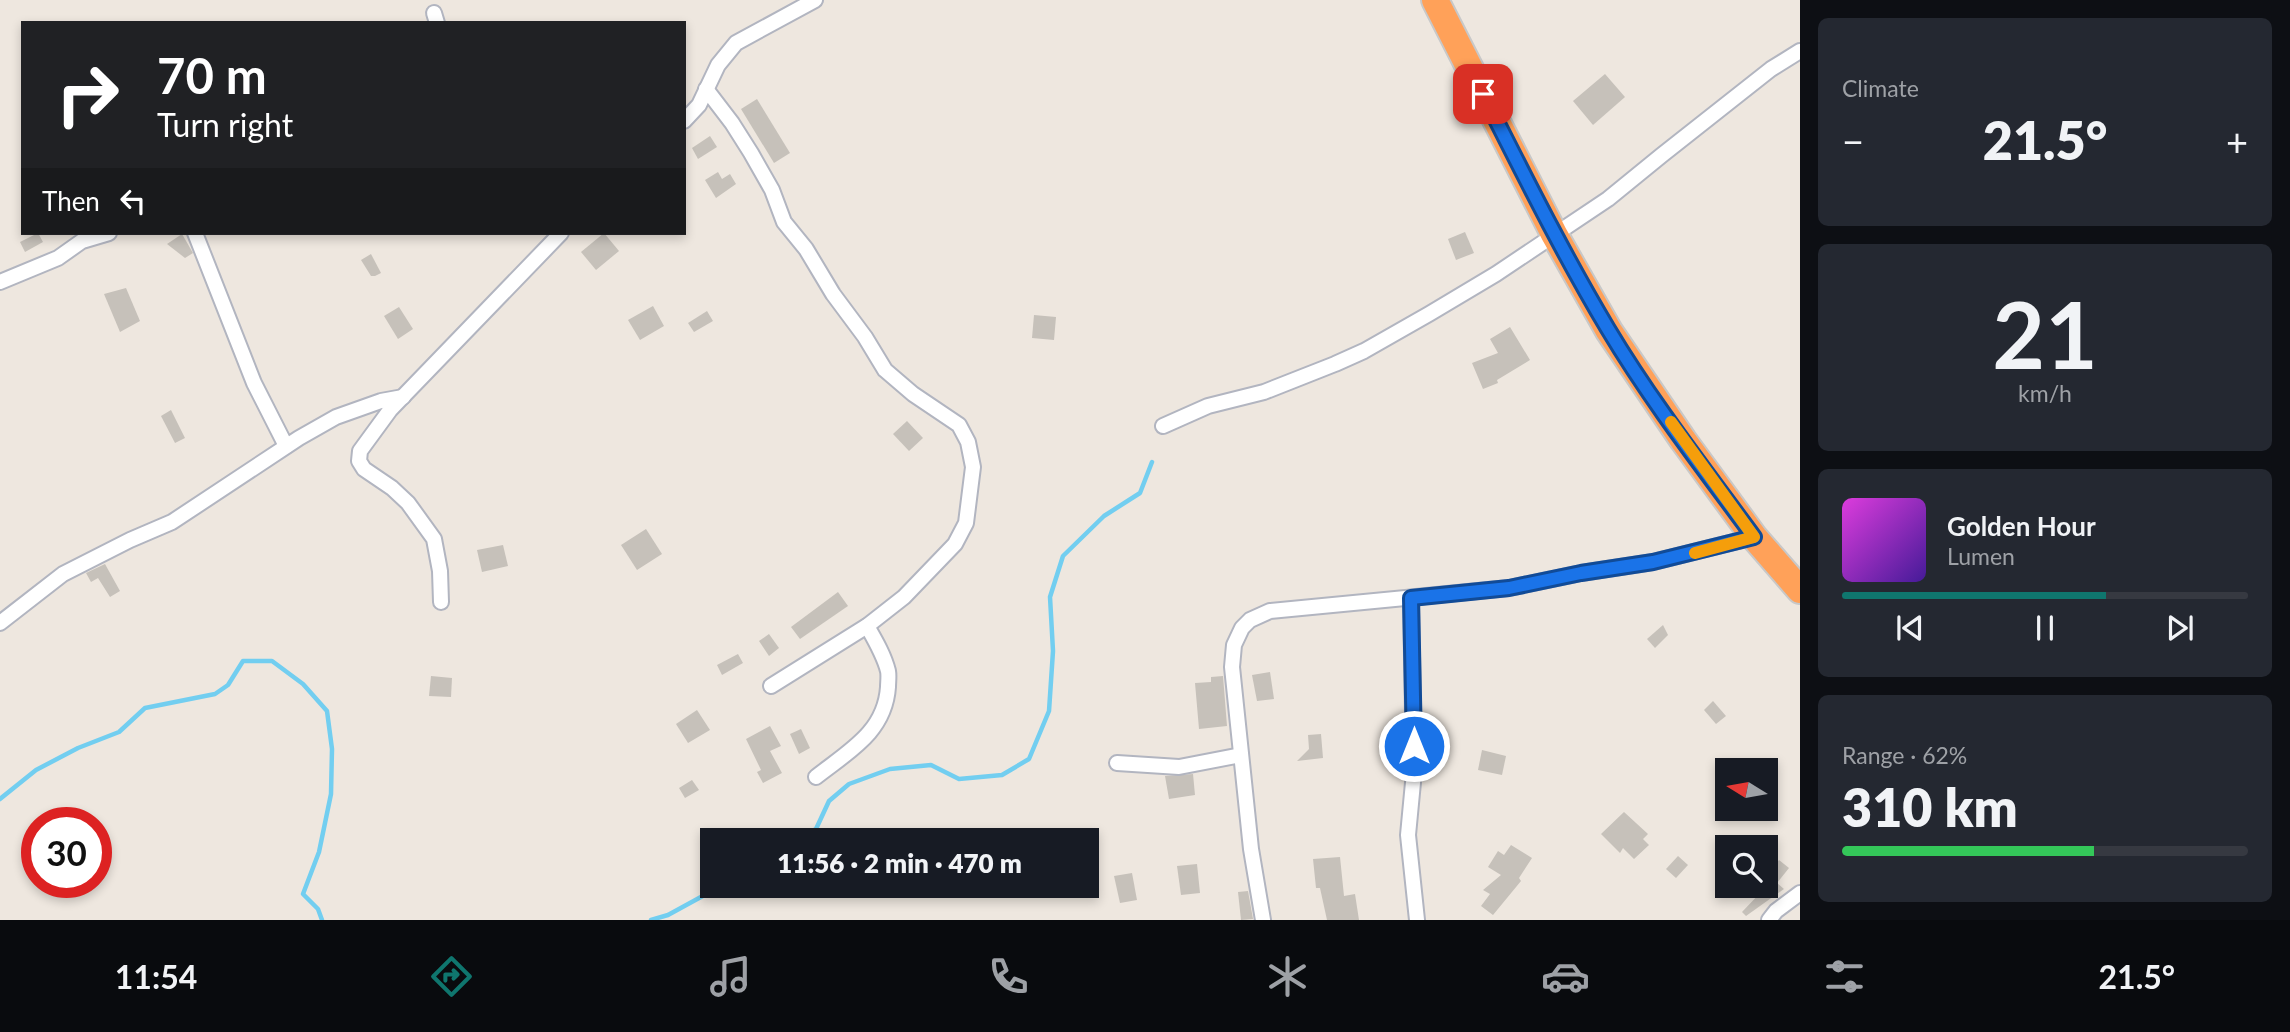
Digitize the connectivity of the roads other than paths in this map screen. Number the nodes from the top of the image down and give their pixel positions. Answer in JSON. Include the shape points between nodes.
{"nodes":[{"id":1,"x":815,"y":0,"type":"edge"},
{"id":2,"x":1435,"y":0,"type":"edge"},
{"id":3,"x":1800,"y":51,"type":"edge"},
{"id":4,"x":706,"y":89,"type":"junction"},
{"id":5,"x":686,"y":119,"type":"edge"},
{"id":6,"x":1554,"y":234,"type":"junction"},
{"id":7,"x":102,"y":235,"type":"edge"},
{"id":8,"x":196,"y":235,"type":"edge"},
{"id":9,"x":559,"y":235,"type":"edge"},
{"id":10,"x":0,"y":282,"type":"edge"},
{"id":11,"x":403,"y":397,"type":"junction"},
{"id":12,"x":1163,"y":426,"type":"dead end"},
{"id":13,"x":286,"y":446,"type":"junction"},
{"id":14,"x":1754,"y":537,"type":"junction"},
{"id":15,"x":1800,"y":590,"type":"edge"},
{"id":16,"x":1411,"y":598,"type":"junction"},
{"id":17,"x":441,"y":602,"type":"dead end"},
{"id":18,"x":0,"y":623,"type":"edge"},
{"id":19,"x":867,"y":626,"type":"junction"},
{"id":20,"x":771,"y":686,"type":"dead end"},
{"id":21,"x":1241,"y":755,"type":"junction"},
{"id":22,"x":1117,"y":763,"type":"dead end"},
{"id":23,"x":816,"y":777,"type":"dead end"},
{"id":24,"x":1800,"y":892,"type":"edge"},
{"id":25,"x":1263,"y":920,"type":"edge"},
{"id":26,"x":1417,"y":920,"type":"edge"},
{"id":27,"x":1769,"y":920,"type":"edge"}],
"edges":[{"from":1,"to":4,"type":"street","via":[[737,43],[723,57]]},
{"from":2,"to":6,"type":"highway"},
{"from":3,"to":6,"type":"street","via":[[1608,199]]},
{"from":4,"to":5,"type":"street"},
{"from":4,"to":19,"type":"street","via":[[751,153],[785,222],[885,370],[959,425],[968,442],[973,467],[971,498],[955,544],[904,597]]},
{"from":6,"to":12,"type":"street","via":[[1496,274],[1364,351]]},
{"from":6,"to":14,"type":"highway","via":[[1609,331]]},
{"from":7,"to":10,"type":"street"},
{"from":8,"to":13,"type":"street","via":[[254,383]]},
{"from":9,"to":11,"type":"street"},
{"from":11,"to":13,"type":"street","via":[[336,417]]},
{"from":11,"to":17,"type":"street","via":[[370,436],[359,461],[372,477],[408,503],[434,539]]},
{"from":13,"to":18,"type":"street","via":[[172,523],[63,574]]},
{"from":14,"to":15,"type":"highway"},
{"from":14,"to":16,"type":"street","via":[[1653,562],[1509,588]]},
{"from":16,"to":21,"type":"street","via":[[1270,611],[1242,628],[1234,645],[1232,667]]},
{"from":16,"to":26,"type":"street","via":[[1414,772],[1408,835]]},
{"from":19,"to":20,"type":"street"},
{"from":19,"to":23,"type":"street","via":[[888,672],[886,705],[867,736]]},
{"from":21,"to":22,"type":"street","via":[[1179,767]]},
{"from":21,"to":25,"type":"street"},
{"from":24,"to":27,"type":"street"}]}
